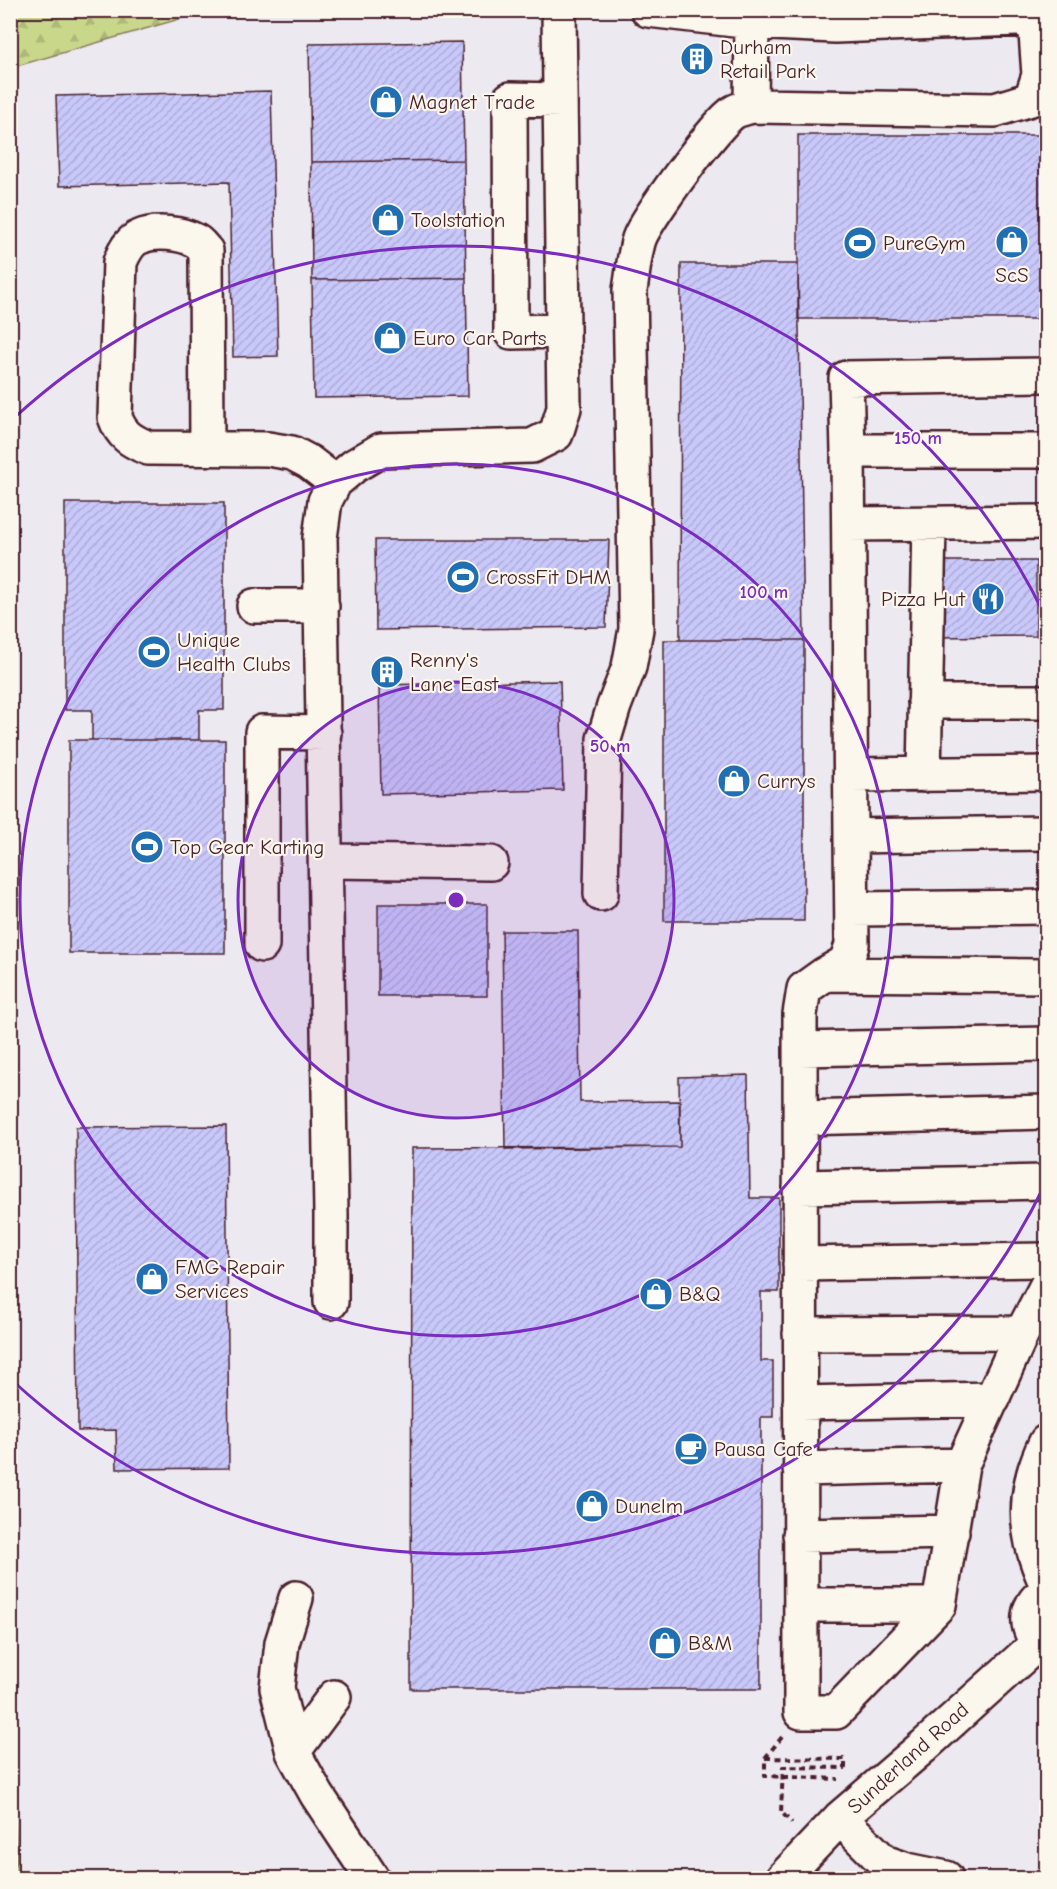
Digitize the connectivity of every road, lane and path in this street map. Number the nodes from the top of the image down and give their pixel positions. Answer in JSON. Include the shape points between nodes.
{"nodes":[{"id":1,"x":559,"y":10,"type":"edge"},
{"id":2,"x":648,"y":10,"type":"edge"},
{"id":3,"x":734,"y":17,"type":"edge"},
{"id":4,"x":1041,"y":18,"type":"edge"},
{"id":5,"x":560,"y":99,"type":"junction"},
{"id":6,"x":751,"y":106,"type":"junction"},
{"id":7,"x":563,"y":331,"type":"junction"},
{"id":8,"x":1047,"y":375,"type":"edge"},
{"id":9,"x":207,"y":448,"type":"junction"},
{"id":10,"x":848,"y":451,"type":"junction"},
{"id":11,"x":1047,"y":451,"type":"edge"},
{"id":12,"x":335,"y":482,"type":"junction"},
{"id":13,"x":1047,"y":522,"type":"edge"},
{"id":14,"x":849,"y":524,"type":"junction"},
{"id":15,"x":929,"y":524,"type":"junction"},
{"id":16,"x":254,"y":606,"type":"dead end"},
{"id":17,"x":322,"y":606,"type":"junction"},
{"id":18,"x":925,"y":702,"type":"junction"},
{"id":19,"x":1047,"y":702,"type":"edge"},
{"id":20,"x":324,"y":733,"type":"junction"},
{"id":21,"x":1047,"y":773,"type":"edge"},
{"id":22,"x":850,"y":775,"type":"junction"},
{"id":23,"x":924,"y":775,"type":"junction"},
{"id":24,"x":1047,"y":833,"type":"edge"},
{"id":25,"x":851,"y":837,"type":"junction"},
{"id":26,"x":326,"y":861,"type":"junction"},
{"id":27,"x":491,"y":863,"type":"dead end"},
{"id":28,"x":602,"y":894,"type":"dead end"},
{"id":29,"x":1047,"y":907,"type":"edge"},
{"id":30,"x":852,"y":909,"type":"junction"},
{"id":31,"x":262,"y":945,"type":"dead end"},
{"id":32,"x":825,"y":974,"type":"junction"},
{"id":33,"x":1047,"y":976,"type":"edge"},
{"id":34,"x":1047,"y":1044,"type":"edge"},
{"id":35,"x":800,"y":1049,"type":"junction"},
{"id":36,"x":1047,"y":1112,"type":"edge"},
{"id":37,"x":800,"y":1118,"type":"junction"},
{"id":38,"x":1047,"y":1182,"type":"edge"},
{"id":39,"x":800,"y":1187,"type":"junction"},
{"id":40,"x":1047,"y":1260,"type":"edge"},
{"id":41,"x":800,"y":1264,"type":"junction"},
{"id":42,"x":1047,"y":1287,"type":"edge"},
{"id":43,"x":331,"y":1302,"type":"dead end"},
{"id":44,"x":1022,"y":1333,"type":"junction"},
{"id":45,"x":800,"y":1334,"type":"junction"},
{"id":46,"x":993,"y":1399,"type":"junction"},
{"id":47,"x":800,"y":1403,"type":"junction"},
{"id":48,"x":1047,"y":1442,"type":"edge"},
{"id":49,"x":962,"y":1466,"type":"junction"},
{"id":50,"x":800,"y":1469,"type":"junction"},
{"id":51,"x":952,"y":1532,"type":"junction"},
{"id":52,"x":800,"y":1535,"type":"junction"},
{"id":53,"x":1047,"y":1583,"type":"edge"},
{"id":54,"x":1047,"y":1591,"type":"edge"},
{"id":55,"x":296,"y":1598,"type":"dead end"},
{"id":56,"x":802,"y":1605,"type":"junction"},
{"id":57,"x":939,"y":1605,"type":"junction"},
{"id":58,"x":1042,"y":1646,"type":"edge"},
{"id":59,"x":334,"y":1697,"type":"dead end"},
{"id":60,"x":801,"y":1712,"type":"junction"},
{"id":61,"x":293,"y":1752,"type":"junction"},
{"id":62,"x":765,"y":1758,"type":"junction"},
{"id":63,"x":783,"y":1776,"type":"junction"},
{"id":64,"x":884,"y":1780,"type":"junction"},
{"id":65,"x":840,"y":1818,"type":"junction"},
{"id":66,"x":815,"y":1843,"type":"junction"},
{"id":67,"x":372,"y":1878,"type":"edge"},
{"id":68,"x":783,"y":1878,"type":"edge"},
{"id":69,"x":946,"y":1878,"type":"edge"}],
"edges":[{"from":1,"to":5,"type":"street"},
{"from":2,"to":3,"type":"street"},
{"from":3,"to":4,"type":"street","via":[[835,27]]},
{"from":3,"to":6,"type":"street"},
{"from":4,"to":6,"type":"street","via":[[1039,75],[1030,99],[1022,102],[995,110]]},
{"from":5,"to":7,"type":"street"},
{"from":5,"to":7,"type":"street","via":[[510,99],[511,332]]},
{"from":6,"to":28,"type":"street","via":[[733,112],[719,126],[663,200],[640,238],[630,290],[636,629],[629,667],[604,739]]},
{"from":7,"to":12,"type":"street","via":[[564,408],[556,434],[532,446],[381,450]]},
{"from":8,"to":10,"type":"street","via":[[846,378]]},
{"from":9,"to":9,"type":"street","via":[[148,448],[131,441],[119,430],[115,417],[120,262],[127,247],[139,237],[159,233],[180,236],[196,241],[206,251]]},
{"from":9,"to":12,"type":"street","via":[[292,453]]},
{"from":10,"to":11,"type":"street"},
{"from":10,"to":14,"type":"street"},
{"from":12,"to":17,"type":"street","via":[[325,501],[320,538]]},
{"from":13,"to":15,"type":"street"},
{"from":14,"to":15,"type":"street"},
{"from":14,"to":22,"type":"street"},
{"from":15,"to":18,"type":"street"},
{"from":16,"to":17,"type":"street"},
{"from":17,"to":20,"type":"street"},
{"from":18,"to":19,"type":"street"},
{"from":18,"to":23,"type":"street"},
{"from":20,"to":26,"type":"street"},
{"from":20,"to":31,"type":"street","via":[[262,732]]},
{"from":21,"to":23,"type":"street"},
{"from":22,"to":23,"type":"street"},
{"from":22,"to":25,"type":"street"},
{"from":24,"to":25,"type":"street"},
{"from":25,"to":30,"type":"street"},
{"from":26,"to":27,"type":"street"},
{"from":26,"to":43,"type":"street"},
{"from":29,"to":30,"type":"street"},
{"from":30,"to":32,"type":"street","via":[[852,945],[846,962]]},
{"from":32,"to":33,"type":"street"},
{"from":32,"to":35,"type":"street","via":[[804,989]]},
{"from":34,"to":35,"type":"street"},
{"from":35,"to":37,"type":"street"},
{"from":36,"to":37,"type":"street"},
{"from":37,"to":39,"type":"street"},
{"from":38,"to":39,"type":"street"},
{"from":39,"to":41,"type":"street"},
{"from":40,"to":41,"type":"street"},
{"from":41,"to":45,"type":"street"},
{"from":42,"to":44,"type":"street"},
{"from":44,"to":45,"type":"street"},
{"from":44,"to":46,"type":"street"},
{"from":45,"to":47,"type":"street"},
{"from":46,"to":47,"type":"street"},
{"from":46,"to":49,"type":"street"},
{"from":47,"to":50,"type":"street"},
{"from":48,"to":53,"type":"street","via":[[1030,1483],[1028,1522],[1036,1561]]},
{"from":49,"to":50,"type":"street"},
{"from":49,"to":51,"type":"street"},
{"from":50,"to":52,"type":"street"},
{"from":51,"to":52,"type":"street"},
{"from":51,"to":57,"type":"street"},
{"from":52,"to":56,"type":"street"},
{"from":54,"to":58,"type":"street","via":[[1031,1607],[1029,1620],[1031,1632]]},
{"from":55,"to":61,"type":"street","via":[[282,1643],[277,1688]]},
{"from":56,"to":57,"type":"street"},
{"from":56,"to":60,"type":"street"},
{"from":57,"to":60,"type":"street","via":[[836,1712]]},
{"from":58,"to":64,"type":"street","name":"Sunderland Road"},
{"from":59,"to":61,"type":"street"},
{"from":60,"to":62,"type":"path"},
{"from":61,"to":67,"type":"street"},
{"from":62,"to":63,"type":"path","via":[[765,1776]]},
{"from":62,"to":63,"type":"path","via":[[845,1759],[845,1768],[783,1767]]},
{"from":63,"to":64,"type":"path"},
{"from":63,"to":66,"type":"path","via":[[781,1812]]},
{"from":64,"to":65,"type":"street","name":"Sunderland Road"},
{"from":65,"to":66,"type":"street","name":"Sunderland Road"},
{"from":65,"to":69,"type":"street","via":[[884,1862]]},
{"from":66,"to":68,"type":"street","name":"Sunderland Road"}]}
